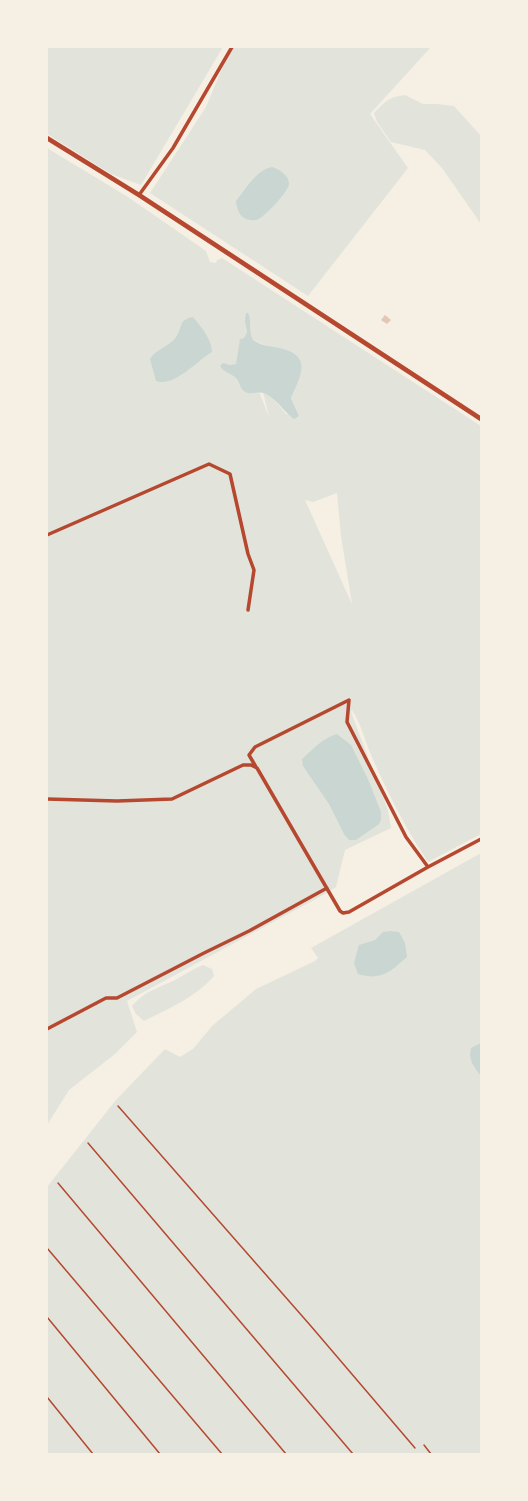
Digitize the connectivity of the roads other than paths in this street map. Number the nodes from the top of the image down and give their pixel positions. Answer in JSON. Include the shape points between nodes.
{"nodes":[{"id":1,"x":232,"y":47,"type":"edge"},
{"id":2,"x":47,"y":138,"type":"edge"},
{"id":3,"x":139,"y":195,"type":"junction"},
{"id":4,"x":481,"y":419,"type":"edge"},
{"id":5,"x":47,"y":535,"type":"edge"},
{"id":6,"x":248,"y":610,"type":"dead end"},
{"id":7,"x":257,"y":768,"type":"junction"},
{"id":8,"x":47,"y":799,"type":"edge"},
{"id":9,"x":481,"y":839,"type":"edge"},
{"id":10,"x":428,"y":867,"type":"junction"},
{"id":11,"x":327,"y":888,"type":"junction"},
{"id":12,"x":47,"y":1029,"type":"edge"},
{"id":13,"x":118,"y":1106,"type":"dead end"},
{"id":14,"x":88,"y":1143,"type":"dead end"},
{"id":15,"x":58,"y":1183,"type":"dead end"},
{"id":16,"x":47,"y":1248,"type":"edge"},
{"id":17,"x":47,"y":1317,"type":"edge"},
{"id":18,"x":47,"y":1397,"type":"edge"},
{"id":19,"x":424,"y":1445,"type":"dead end"},
{"id":20,"x":415,"y":1448,"type":"dead end"},
{"id":21,"x":93,"y":1454,"type":"edge"},
{"id":22,"x":160,"y":1454,"type":"edge"},
{"id":23,"x":222,"y":1454,"type":"edge"},
{"id":24,"x":286,"y":1454,"type":"edge"},
{"id":25,"x":353,"y":1454,"type":"edge"},
{"id":26,"x":431,"y":1454,"type":"edge"}],
"edges":[{"from":1,"to":3,"type":"street","via":[[173,148]]},
{"from":2,"to":3,"type":"street"},
{"from":3,"to":4,"type":"street"},
{"from":5,"to":6,"type":"street","via":[[209,464],[230,474],[254,570]]},
{"from":7,"to":8,"type":"street","via":[[243,765],[172,799]]},
{"from":7,"to":10,"type":"street","via":[[249,755],[255,747],[349,700],[347,722],[406,837]]},
{"from":7,"to":11,"type":"street"},
{"from":9,"to":10,"type":"street"},
{"from":10,"to":11,"type":"street","via":[[349,912],[340,911]]},
{"from":11,"to":12,"type":"street","via":[[117,998],[106,998]]},
{"from":13,"to":20,"type":"lane"},
{"from":14,"to":25,"type":"lane"},
{"from":15,"to":24,"type":"lane"},
{"from":16,"to":23,"type":"lane"},
{"from":17,"to":22,"type":"lane"},
{"from":18,"to":21,"type":"lane"},
{"from":19,"to":26,"type":"lane"}]}
